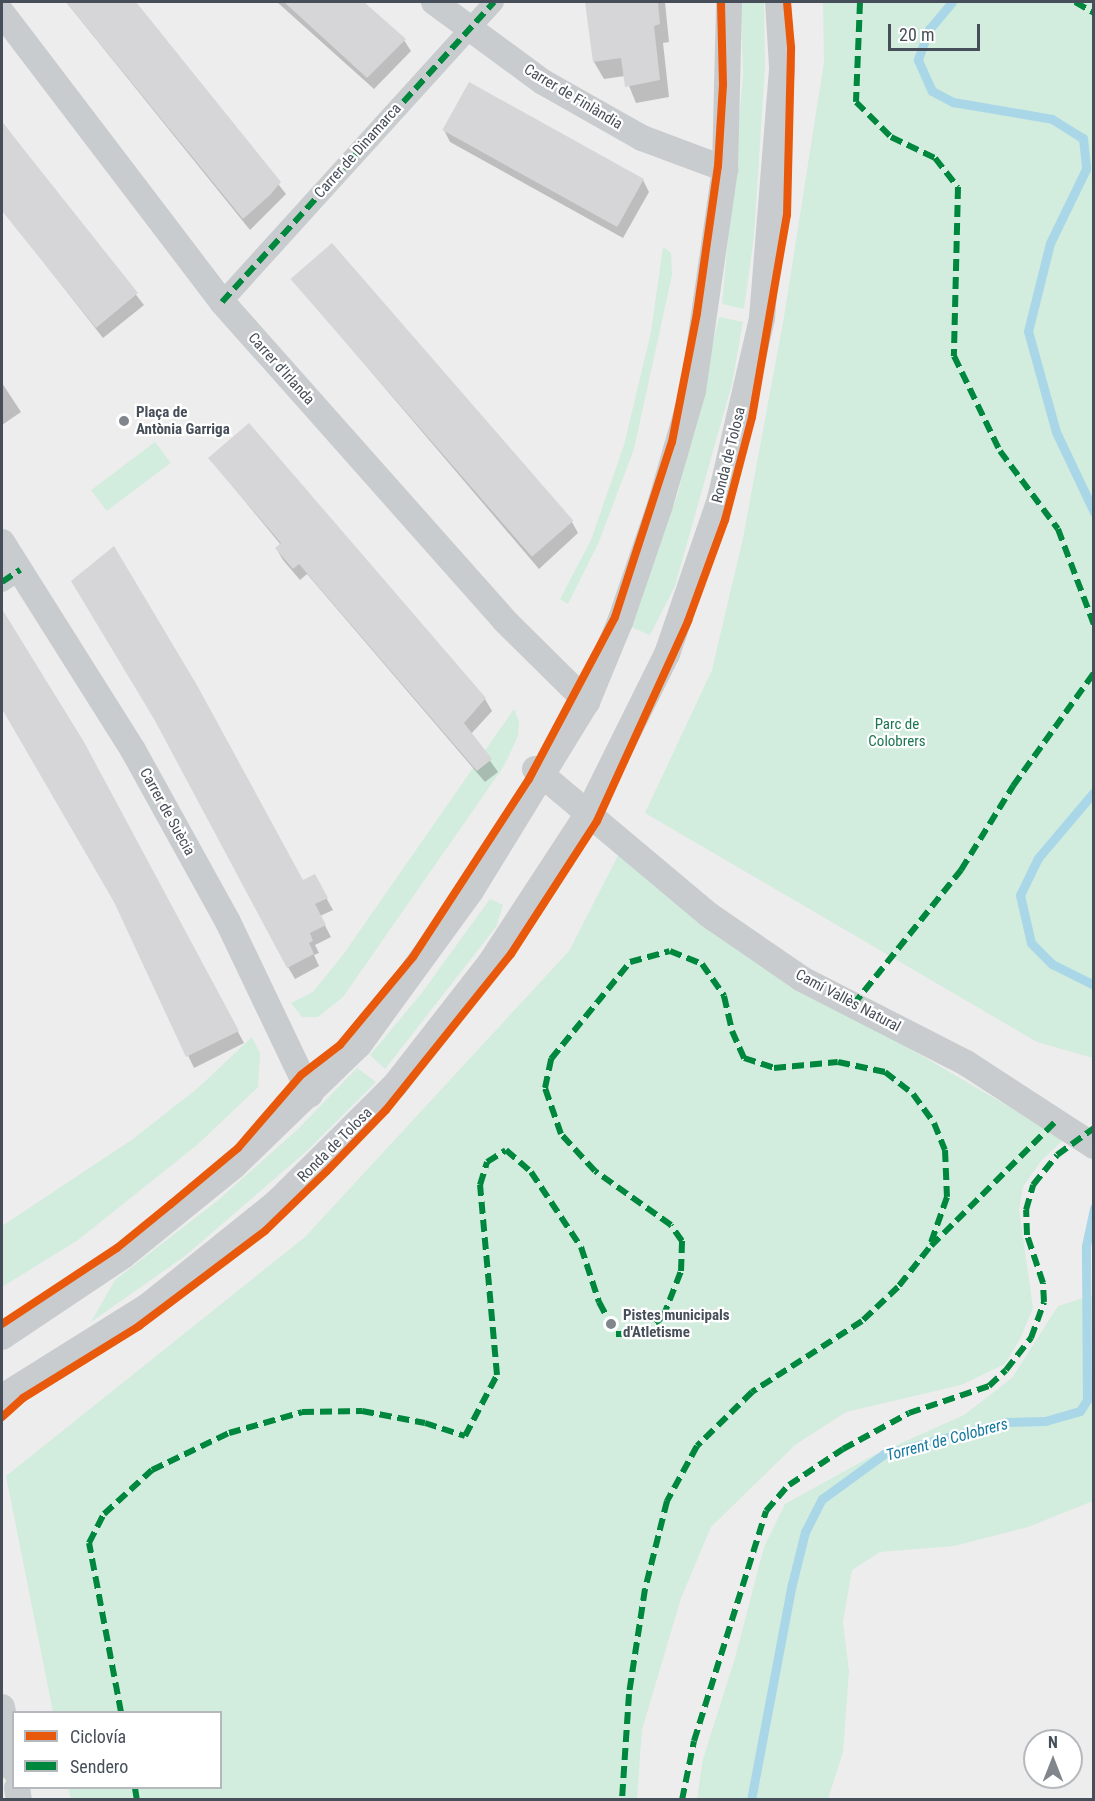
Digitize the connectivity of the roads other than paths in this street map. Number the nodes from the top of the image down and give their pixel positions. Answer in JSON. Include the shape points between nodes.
{"nodes":[{"id":1,"x":434,"y":2,"type":"edge"},
{"id":2,"x":494,"y":2,"type":"edge"},
{"id":3,"x":729,"y":2,"type":"edge"},
{"id":4,"x":778,"y":2,"type":"edge"},
{"id":5,"x":2,"y":13,"type":"edge"},
{"id":6,"x":468,"y":29,"type":"junction"},
{"id":7,"x":725,"y":169,"type":"junction"},
{"id":8,"x":222,"y":302,"type":"junction"},
{"id":9,"x":2,"y":542,"type":"edge"},
{"id":10,"x":11,"y":576,"type":"edge"},
{"id":11,"x":587,"y":702,"type":"junction"},
{"id":12,"x":539,"y":771,"type":"junction"},
{"id":13,"x":588,"y":813,"type":"junction"},
{"id":14,"x":310,"y":1094,"type":"junction"},
{"id":15,"x":1094,"y":1146,"type":"edge"},
{"id":16,"x":2,"y":1337,"type":"edge"},
{"id":17,"x":2,"y":1396,"type":"edge"},
{"id":18,"x":2,"y":1707,"type":"edge"},
{"id":19,"x":12,"y":1760,"type":"edge"}],
"edges":[{"from":1,"to":6,"type":"street","name":"Carrer de Finlàndia"},
{"from":2,"to":6,"type":"street","name":"Carrer de Dinamarca"},
{"from":3,"to":7,"type":"street"},
{"from":4,"to":13,"type":"street","name":"Ronda de Tolosa","via":[[782,66],[762,318],[722,488],[667,654]]},
{"from":5,"to":8,"type":"street","name":"Carrer d'Irlanda"},
{"from":6,"to":7,"type":"street","name":"Carrer de Finlàndia","via":[[543,82],[642,138]]},
{"from":6,"to":8,"type":"street","name":"Carrer de Dinamarca"},
{"from":7,"to":11,"type":"street","via":[[693,392],[657,516]]},
{"from":8,"to":11,"type":"street","name":"Carrer d'Irlanda","via":[[504,620]]},
{"from":9,"to":10,"type":"street","name":"Carrer de Suècia"},
{"from":10,"to":14,"type":"street","name":"Carrer de Suècia","via":[[133,750],[228,922]]},
{"from":11,"to":12,"type":"street"},
{"from":12,"to":13,"type":"street"},
{"from":12,"to":14,"type":"street","via":[[471,891],[359,1045]]},
{"from":13,"to":15,"type":"street","name":"Camí Vallès Natural","via":[[709,915],[802,979],[966,1063]]},
{"from":13,"to":17,"type":"street","name":"Ronda de Tolosa","via":[[490,963],[378,1102],[277,1202],[149,1305]]},
{"from":14,"to":16,"type":"street","via":[[234,1166],[123,1256]]},
{"from":18,"to":19,"type":"street"}]}
